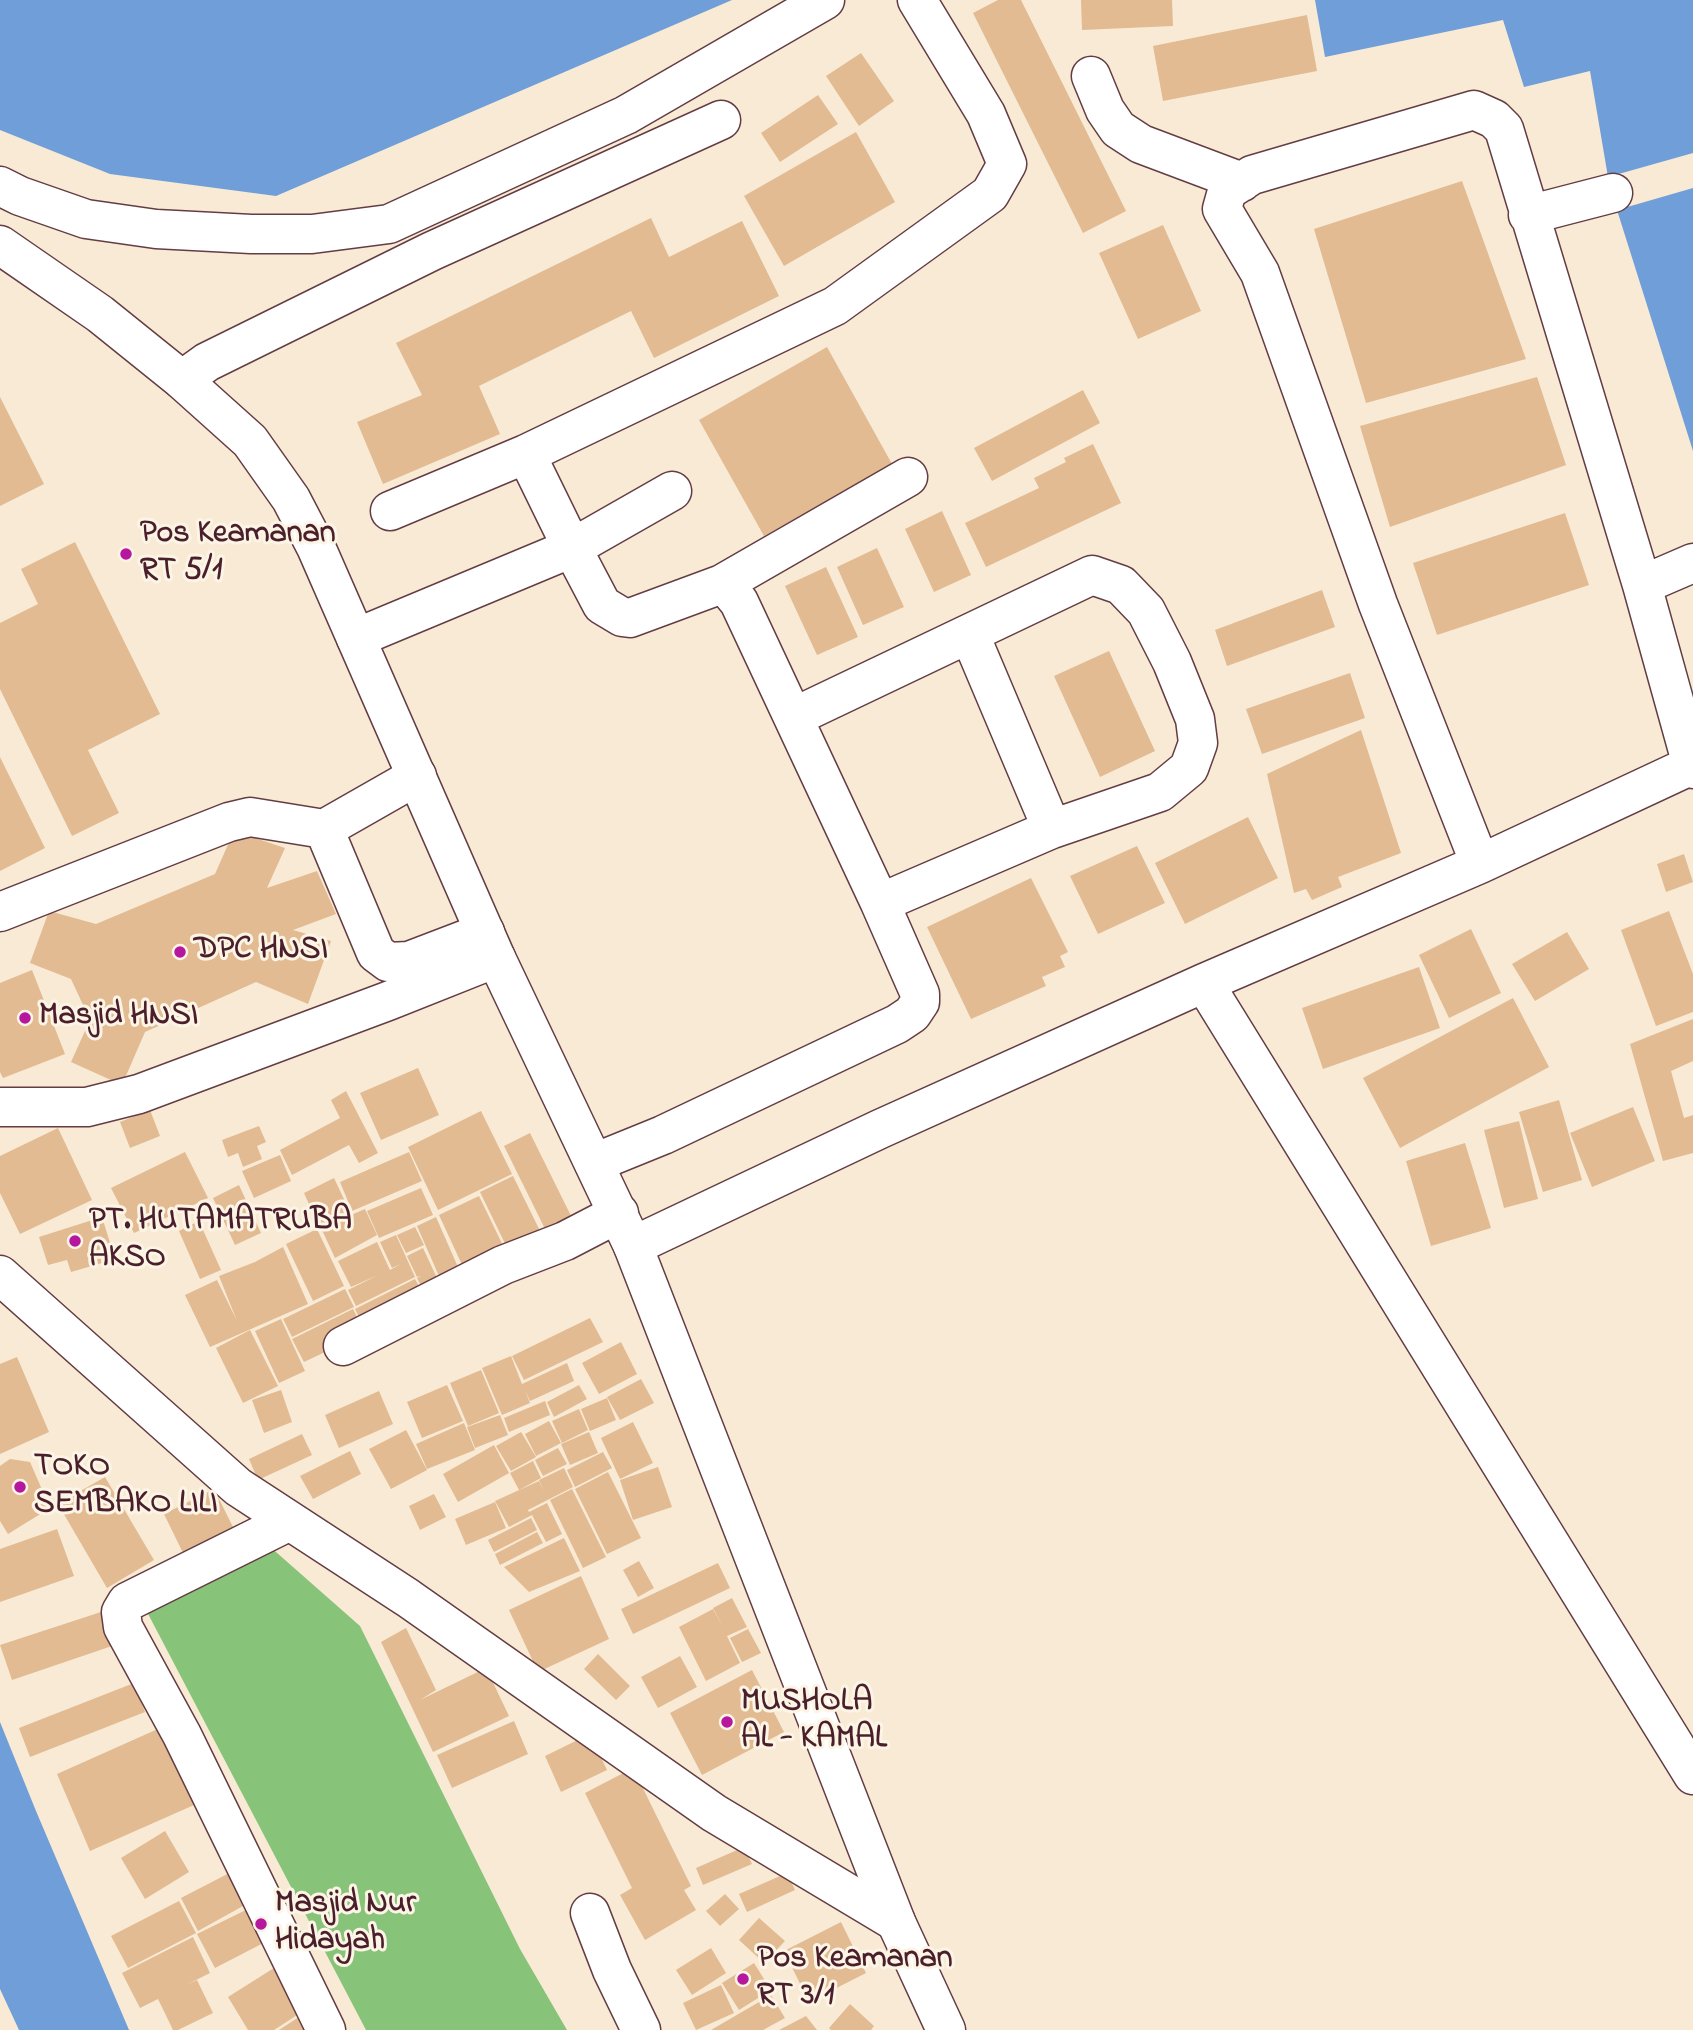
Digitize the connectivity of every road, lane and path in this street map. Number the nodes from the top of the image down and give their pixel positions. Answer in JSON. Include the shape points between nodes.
{"nodes":[{"id":1,"x":825,"y":0,"type":"edge"},
{"id":2,"x":917,"y":0,"type":"edge"},
{"id":3,"x":1091,"y":76,"type":"dead end"},
{"id":4,"x":721,"y":120,"type":"dead end"},
{"id":5,"x":1242,"y":181,"type":"junction"},
{"id":6,"x":0,"y":186,"type":"edge"},
{"id":7,"x":1613,"y":193,"type":"dead end"},
{"id":8,"x":1528,"y":215,"type":"junction"},
{"id":9,"x":0,"y":244,"type":"edge"},
{"id":10,"x":182,"y":380,"type":"junction"},
{"id":11,"x":526,"y":454,"type":"junction"},
{"id":12,"x":908,"y":477,"type":"dead end"},
{"id":13,"x":672,"y":491,"type":"dead end"},
{"id":14,"x":390,"y":511,"type":"dead end"},
{"id":15,"x":572,"y":548,"type":"junction"},
{"id":16,"x":1693,"y":563,"type":"edge"},
{"id":17,"x":722,"y":584,"type":"junction"},
{"id":18,"x":1642,"y":585,"type":"junction"},
{"id":19,"x":970,"y":635,"type":"junction"},
{"id":20,"x":356,"y":638,"type":"junction"},
{"id":21,"x":794,"y":717,"type":"junction"},
{"id":22,"x":1692,"y":767,"type":"edge"},
{"id":23,"x":417,"y":776,"type":"junction"},
{"id":24,"x":324,"y":829,"type":"junction"},
{"id":25,"x":1052,"y":830,"type":"junction"},
{"id":26,"x":1480,"y":864,"type":"junction"},
{"id":27,"x":880,"y":903,"type":"junction"},
{"id":28,"x":0,"y":912,"type":"edge"},
{"id":29,"x":490,"y":945,"type":"junction"},
{"id":30,"x":1204,"y":983,"type":"junction"},
{"id":31,"x":0,"y":1107,"type":"edge"},
{"id":32,"x":594,"y":1163,"type":"junction"},
{"id":33,"x":626,"y":1230,"type":"junction"},
{"id":34,"x":0,"y":1275,"type":"edge"},
{"id":35,"x":343,"y":1346,"type":"dead end"},
{"id":36,"x":288,"y":1522,"type":"junction"},
{"id":37,"x":1693,"y":1775,"type":"edge"},
{"id":38,"x":590,"y":1913,"type":"dead end"},
{"id":39,"x":896,"y":1922,"type":"junction"},
{"id":40,"x":326,"y":2030,"type":"edge"},
{"id":41,"x":642,"y":2030,"type":"edge"},
{"id":42,"x":946,"y":2030,"type":"edge"}],
"edges":[{"from":1,"to":6,"type":"main road","via":[[626,115],[389,224],[312,234],[156,229],[86,219]]},
{"from":2,"to":11,"type":"main road","via":[[986,114],[1007,164],[990,194],[835,306]]},
{"from":3,"to":5,"type":"main road","via":[[1118,129],[1141,144]]},
{"from":4,"to":10,"type":"main road","via":[[432,251],[207,362]]},
{"from":5,"to":8,"type":"main road","via":[[1474,110],[1504,129]]},
{"from":5,"to":26,"type":"main road","via":[[1227,191],[1222,209],[1260,273],[1378,604]]},
{"from":7,"to":8,"type":"main road"},
{"from":8,"to":18,"type":"main road"},
{"from":9,"to":10,"type":"main road","via":[[100,314]]},
{"from":10,"to":20,"type":"main road","via":[[250,441],[291,499]]},
{"from":11,"to":14,"type":"main road"},
{"from":11,"to":15,"type":"main road"},
{"from":12,"to":17,"type":"main road"},
{"from":13,"to":15,"type":"main road"},
{"from":15,"to":17,"type":"main road","via":[[602,606],[622,617]]},
{"from":15,"to":20,"type":"main road"},
{"from":16,"to":18,"type":"main road"},
{"from":17,"to":21,"type":"main road","via":[[735,594]]},
{"from":18,"to":22,"type":"main road"},
{"from":19,"to":21,"type":"main road"},
{"from":19,"to":25,"type":"main road"},
{"from":19,"to":25,"type":"main road","via":[[1092,575],[1121,585],[1146,611],[1172,662],[1195,719],[1198,743],[1189,768],[1160,792]]},
{"from":20,"to":23,"type":"main road"},
{"from":21,"to":27,"type":"main road"},
{"from":22,"to":26,"type":"main road"},
{"from":23,"to":24,"type":"main road"},
{"from":23,"to":29,"type":"main road"},
{"from":24,"to":28,"type":"main road","via":[[250,817],[229,822]]},
{"from":24,"to":29,"type":"main road","via":[[376,953],[388,962]]},
{"from":25,"to":27,"type":"main road"},
{"from":26,"to":30,"type":"main road"},
{"from":27,"to":32,"type":"main road","via":[[920,994],[912,1014],[663,1135]]},
{"from":29,"to":31,"type":"main road","via":[[388,1001],[139,1094],[87,1107]]},
{"from":29,"to":32,"type":"main road"},
{"from":30,"to":33,"type":"main road","via":[[880,1129]]},
{"from":30,"to":37,"type":"main road"},
{"from":32,"to":33,"type":"main road"},
{"from":33,"to":35,"type":"main road","via":[[565,1241],[503,1265]]},
{"from":33,"to":39,"type":"main road"},
{"from":34,"to":36,"type":"main road","via":[[238,1487]]},
{"from":36,"to":39,"type":"main road","via":[[408,1598],[714,1813]]},
{"from":36,"to":40,"type":"main road","via":[[127,1602],[121,1612]]},
{"from":38,"to":41,"type":"main road"},
{"from":39,"to":42,"type":"main road"}]}
